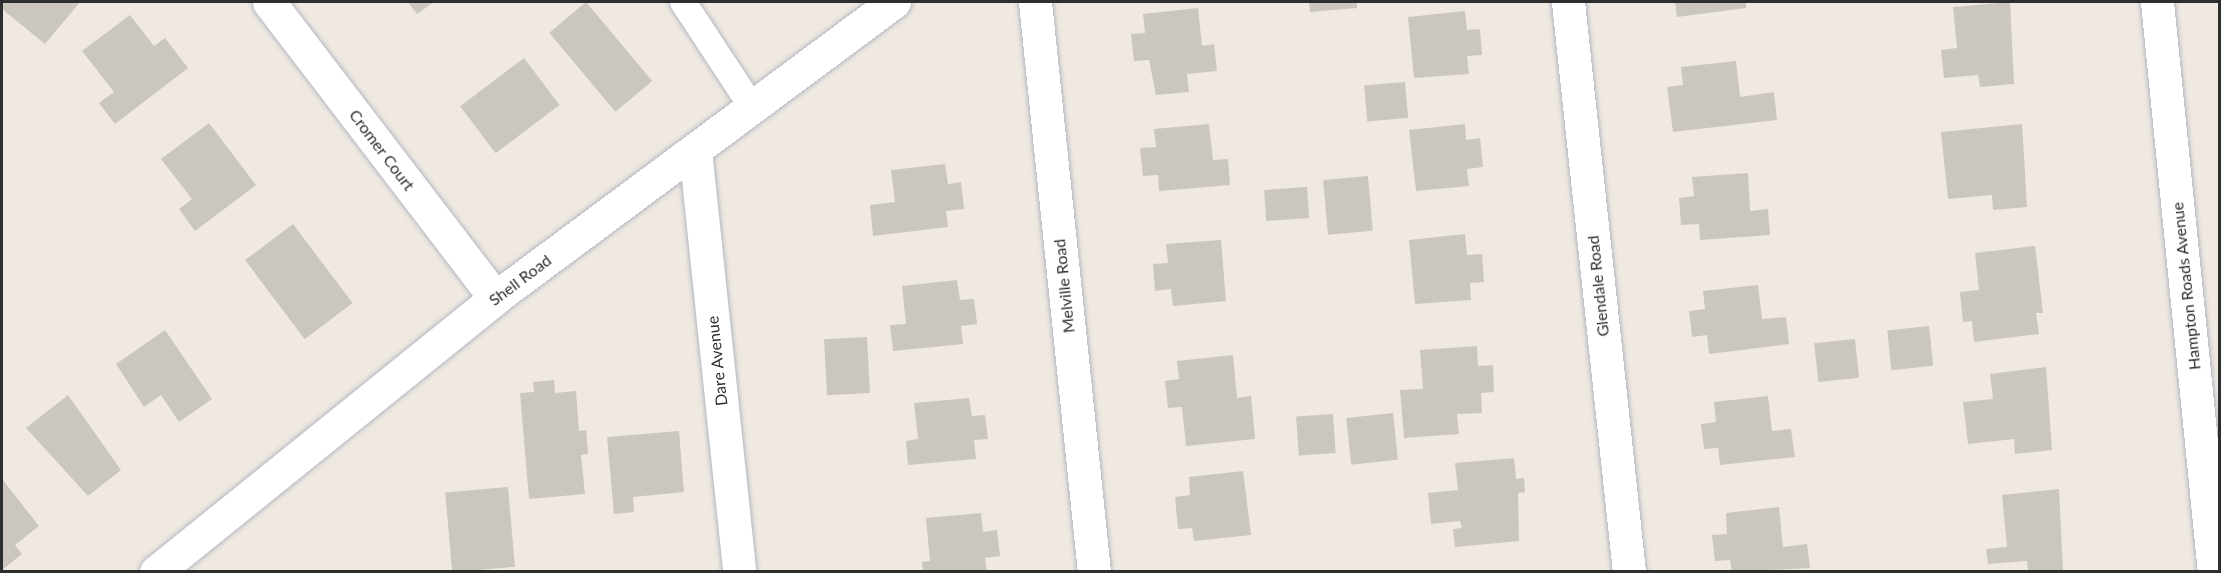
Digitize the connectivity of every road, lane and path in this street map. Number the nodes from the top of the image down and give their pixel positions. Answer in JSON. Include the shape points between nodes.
{"nodes":[{"id":1,"x":269,"y":2,"type":"edge"},
{"id":2,"x":894,"y":2,"type":"edge"},
{"id":3,"x":1035,"y":2,"type":"edge"},
{"id":4,"x":1568,"y":2,"type":"edge"},
{"id":5,"x":2157,"y":2,"type":"edge"},
{"id":6,"x":688,"y":3,"type":"edge"},
{"id":7,"x":752,"y":107,"type":"junction"},
{"id":8,"x":695,"y":150,"type":"junction"},
{"id":9,"x":495,"y":298,"type":"junction"},
{"id":10,"x":156,"y":572,"type":"edge"},
{"id":11,"x":740,"y":572,"type":"edge"},
{"id":12,"x":1094,"y":572,"type":"edge"},
{"id":13,"x":1629,"y":572,"type":"edge"},
{"id":14,"x":2214,"y":572,"type":"edge"}],
"edges":[{"from":1,"to":9,"type":"street","name":"Cromer Court"},
{"from":2,"to":7,"type":"street","name":"Shell Road"},
{"from":3,"to":12,"type":"street","name":"Melville Road"},
{"from":4,"to":13,"type":"street","name":"Glendale Road"},
{"from":5,"to":14,"type":"street","name":"Hampton Roads Avenue"},
{"from":6,"to":7,"type":"lane"},
{"from":7,"to":8,"type":"street","name":"Shell Road"},
{"from":8,"to":9,"type":"street","name":"Shell Road"},
{"from":8,"to":11,"type":"street","name":"Dare Avenue"},
{"from":9,"to":10,"type":"street","name":"Shell Road"}]}
